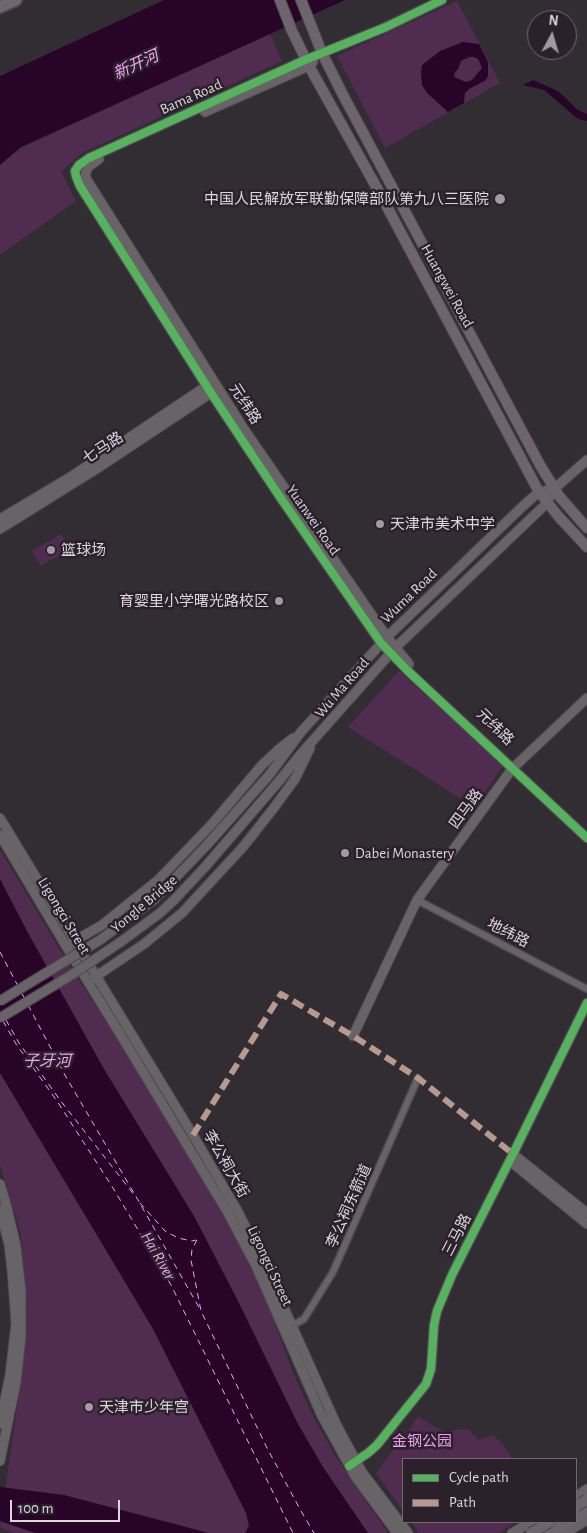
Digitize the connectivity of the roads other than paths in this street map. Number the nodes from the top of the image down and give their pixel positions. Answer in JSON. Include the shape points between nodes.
{"nodes":[{"id":1,"x":16,"y":0,"type":"edge"},
{"id":2,"x":280,"y":0,"type":"edge"},
{"id":3,"x":301,"y":0,"type":"edge"},
{"id":4,"x":442,"y":0,"type":"edge"},
{"id":5,"x":0,"y":7,"type":"edge"},
{"id":6,"x":322,"y":53,"type":"junction"},
{"id":7,"x":307,"y":63,"type":"junction"},
{"id":8,"x":86,"y":170,"type":"joint"},
{"id":9,"x":75,"y":171,"type":"joint"},
{"id":10,"x":212,"y":387,"type":"junction"},
{"id":11,"x":587,"y":460,"type":"edge"},
{"id":12,"x":554,"y":489,"type":"junction"},
{"id":13,"x":540,"y":492,"type":"junction"},
{"id":14,"x":547,"y":503,"type":"junction"},
{"id":15,"x":0,"y":519,"type":"edge"},
{"id":16,"x":0,"y":528,"type":"edge"},
{"id":17,"x":587,"y":528,"type":"edge"},
{"id":18,"x":587,"y":547,"type":"edge"},
{"id":19,"x":384,"y":640,"type":"junction"},
{"id":20,"x":393,"y":651,"type":"junction"},
{"id":21,"x":587,"y":698,"type":"edge"},
{"id":22,"x":301,"y":732,"type":"junction"},
{"id":23,"x":314,"y":741,"type":"junction"},
{"id":24,"x":513,"y":767,"type":"junction"},
{"id":25,"x":270,"y":774,"type":"joint"},
{"id":26,"x":280,"y":780,"type":"joint"},
{"id":27,"x":0,"y":818,"type":"edge"},
{"id":28,"x":587,"y":833,"type":"edge"},
{"id":29,"x":0,"y":835,"type":"edge"},
{"id":30,"x":587,"y":838,"type":"edge"},
{"id":31,"x":416,"y":900,"type":"junction"},
{"id":32,"x":74,"y":941,"type":"junction"},
{"id":33,"x":66,"y":946,"type":"junction"},
{"id":34,"x":96,"y":977,"type":"junction"},
{"id":35,"x":88,"y":982,"type":"junction"},
{"id":36,"x":587,"y":989,"type":"edge"},
{"id":37,"x":0,"y":1001,"type":"edge"},
{"id":38,"x":587,"y":1008,"type":"edge"},
{"id":39,"x":0,"y":1018,"type":"edge"},
{"id":40,"x":353,"y":1036,"type":"dead end"},
{"id":41,"x":418,"y":1078,"type":"dead end"},
{"id":42,"x":514,"y":1159,"type":"junction"},
{"id":43,"x":0,"y":1184,"type":"edge"},
{"id":44,"x":0,"y":1209,"type":"edge"},
{"id":45,"x":587,"y":1213,"type":"edge"},
{"id":46,"x":587,"y":1224,"type":"edge"},
{"id":47,"x":288,"y":1328,"type":"junction"},
{"id":48,"x":0,"y":1424,"type":"edge"},
{"id":49,"x":2,"y":1438,"type":"edge"},
{"id":50,"x":0,"y":1461,"type":"edge"},
{"id":51,"x":354,"y":1466,"type":"junction"},
{"id":52,"x":583,"y":1495,"type":"edge"},
{"id":53,"x":587,"y":1510,"type":"edge"},
{"id":54,"x":587,"y":1520,"type":"edge"},
{"id":55,"x":545,"y":1523,"type":"edge"},
{"id":56,"x":567,"y":1523,"type":"edge"},
{"id":57,"x":531,"y":1526,"type":"edge"},
{"id":58,"x":396,"y":1533,"type":"edge"},
{"id":59,"x":408,"y":1533,"type":"edge"},
{"id":60,"x":512,"y":1533,"type":"edge"},
{"id":61,"x":548,"y":1533,"type":"edge"},
{"id":62,"x":565,"y":1533,"type":"edge"}],
"edges":[{"from":1,"to":5,"type":"highway"},
{"from":2,"to":7,"type":"main road","name":"Huangwei Road"},
{"from":3,"to":6,"type":"main road","name":"Huangwei Road"},
{"from":4,"to":6,"type":"main road","name":"Bama Road"},
{"from":6,"to":7,"type":"main road","name":"Bama Road"},
{"from":6,"to":12,"type":"main road","name":"Huangwei Road"},
{"from":7,"to":8,"type":"main road","name":"Bama Road","via":[[97,160]]},
{"from":7,"to":9,"type":"main road","name":"Bama Road","via":[[89,158]]},
{"from":7,"to":13,"type":"main road","name":"Huangwei Road"},
{"from":8,"to":10,"type":"main road","name":"元纬路","via":[[87,180]]},
{"from":9,"to":10,"type":"main road","name":"Yuanwei Road","via":[[80,186]]},
{"from":10,"to":15,"type":"main road","name":"七马路"},
{"from":10,"to":16,"type":"main road","name":"七马路","via":[[94,470]]},
{"from":10,"to":19,"type":"main road","name":"Yuanwei Road","via":[[280,497]]},
{"from":11,"to":12,"type":"main road"},
{"from":12,"to":13,"type":"main road"},
{"from":12,"to":14,"type":"main road","name":"Wu Ma Road"},
{"from":12,"to":17,"type":"main road","name":"Huangwei Road"},
{"from":13,"to":14,"type":"main road","name":"Huangwei Road"},
{"from":13,"to":19,"type":"main road","name":"Wuma Road"},
{"from":14,"to":18,"type":"main road","name":"Huangwei Road"},
{"from":14,"to":20,"type":"main road","name":"Wu Ma Road"},
{"from":19,"to":20,"type":"main road","name":"Yuanwei Road"},
{"from":19,"to":22,"type":"main road","name":"Wuma Road"},
{"from":20,"to":23,"type":"main road","name":"Wu Ma Road"},
{"from":20,"to":24,"type":"main road","name":"Yuanwei Road"},
{"from":21,"to":24,"type":"main road","name":"四马路"},
{"from":22,"to":25,"type":"main road","name":"Wuma Road"},
{"from":22,"to":32,"type":"main road","via":[[262,765],[158,880],[102,925]]},
{"from":23,"to":26,"type":"main road","name":"Wu Ma Road"},
{"from":23,"to":34,"type":"main road","via":[[295,779],[243,847],[212,881],[167,926]]},
{"from":24,"to":28,"type":"main road","name":"元纬路"},
{"from":24,"to":30,"type":"main road","name":"Yuanwei Road"},
{"from":24,"to":31,"type":"main road","name":"四马路"},
{"from":25,"to":37,"type":"main road","name":"Yongle Bridge","bridge":true,"via":[[154,899],[100,940]]},
{"from":26,"to":39,"type":"main road","name":"Yongle Bridge","bridge":true,"via":[[205,867],[160,913],[73,974]]},
{"from":27,"to":32,"type":"main road","name":"李公祠大街"},
{"from":29,"to":33,"type":"main road","name":"Ligongci Street"},
{"from":31,"to":36,"type":"street","name":"地纬路"},
{"from":31,"to":40,"type":"main road","name":"四马路"},
{"from":32,"to":33,"type":"main road"},
{"from":32,"to":34,"type":"main road","name":"李公祠大街"},
{"from":33,"to":35,"type":"main road","name":"Ligongci Street"},
{"from":34,"to":35,"type":"main road"},
{"from":34,"to":47,"type":"main road","name":"李公祠大街","via":[[237,1210],[259,1252]]},
{"from":35,"to":47,"type":"main road","name":"Ligongci Street","via":[[227,1211]]},
{"from":38,"to":42,"type":"main road","name":"三马路"},
{"from":41,"to":47,"type":"street","name":"李公祠东箭道","via":[[333,1272],[304,1319]]},
{"from":42,"to":45,"type":"main road"},
{"from":42,"to":46,"type":"main road"},
{"from":42,"to":51,"type":"main road","name":"三马路","via":[[442,1306],[429,1387],[373,1456]]},
{"from":43,"to":49,"type":"main road","via":[[16,1246],[21,1292],[16,1382]]},
{"from":44,"to":48,"type":"main road","via":[[9,1245],[16,1323]]},
{"from":47,"to":51,"type":"main road","name":"李公祠大街"},
{"from":49,"to":50,"type":"main road"},
{"from":51,"to":58,"type":"main road"},
{"from":51,"to":59,"type":"main road","name":"李公祠大街"},
{"from":52,"to":53,"type":"main road","via":[[580,1498]]},
{"from":54,"to":62,"type":"main road"},
{"from":55,"to":57,"type":"main road","bridge":true},
{"from":56,"to":61,"type":"main road"},
{"from":57,"to":60,"type":"main road"},
{"from":57,"to":61,"type":"main road","via":[[538,1524]]}]}
